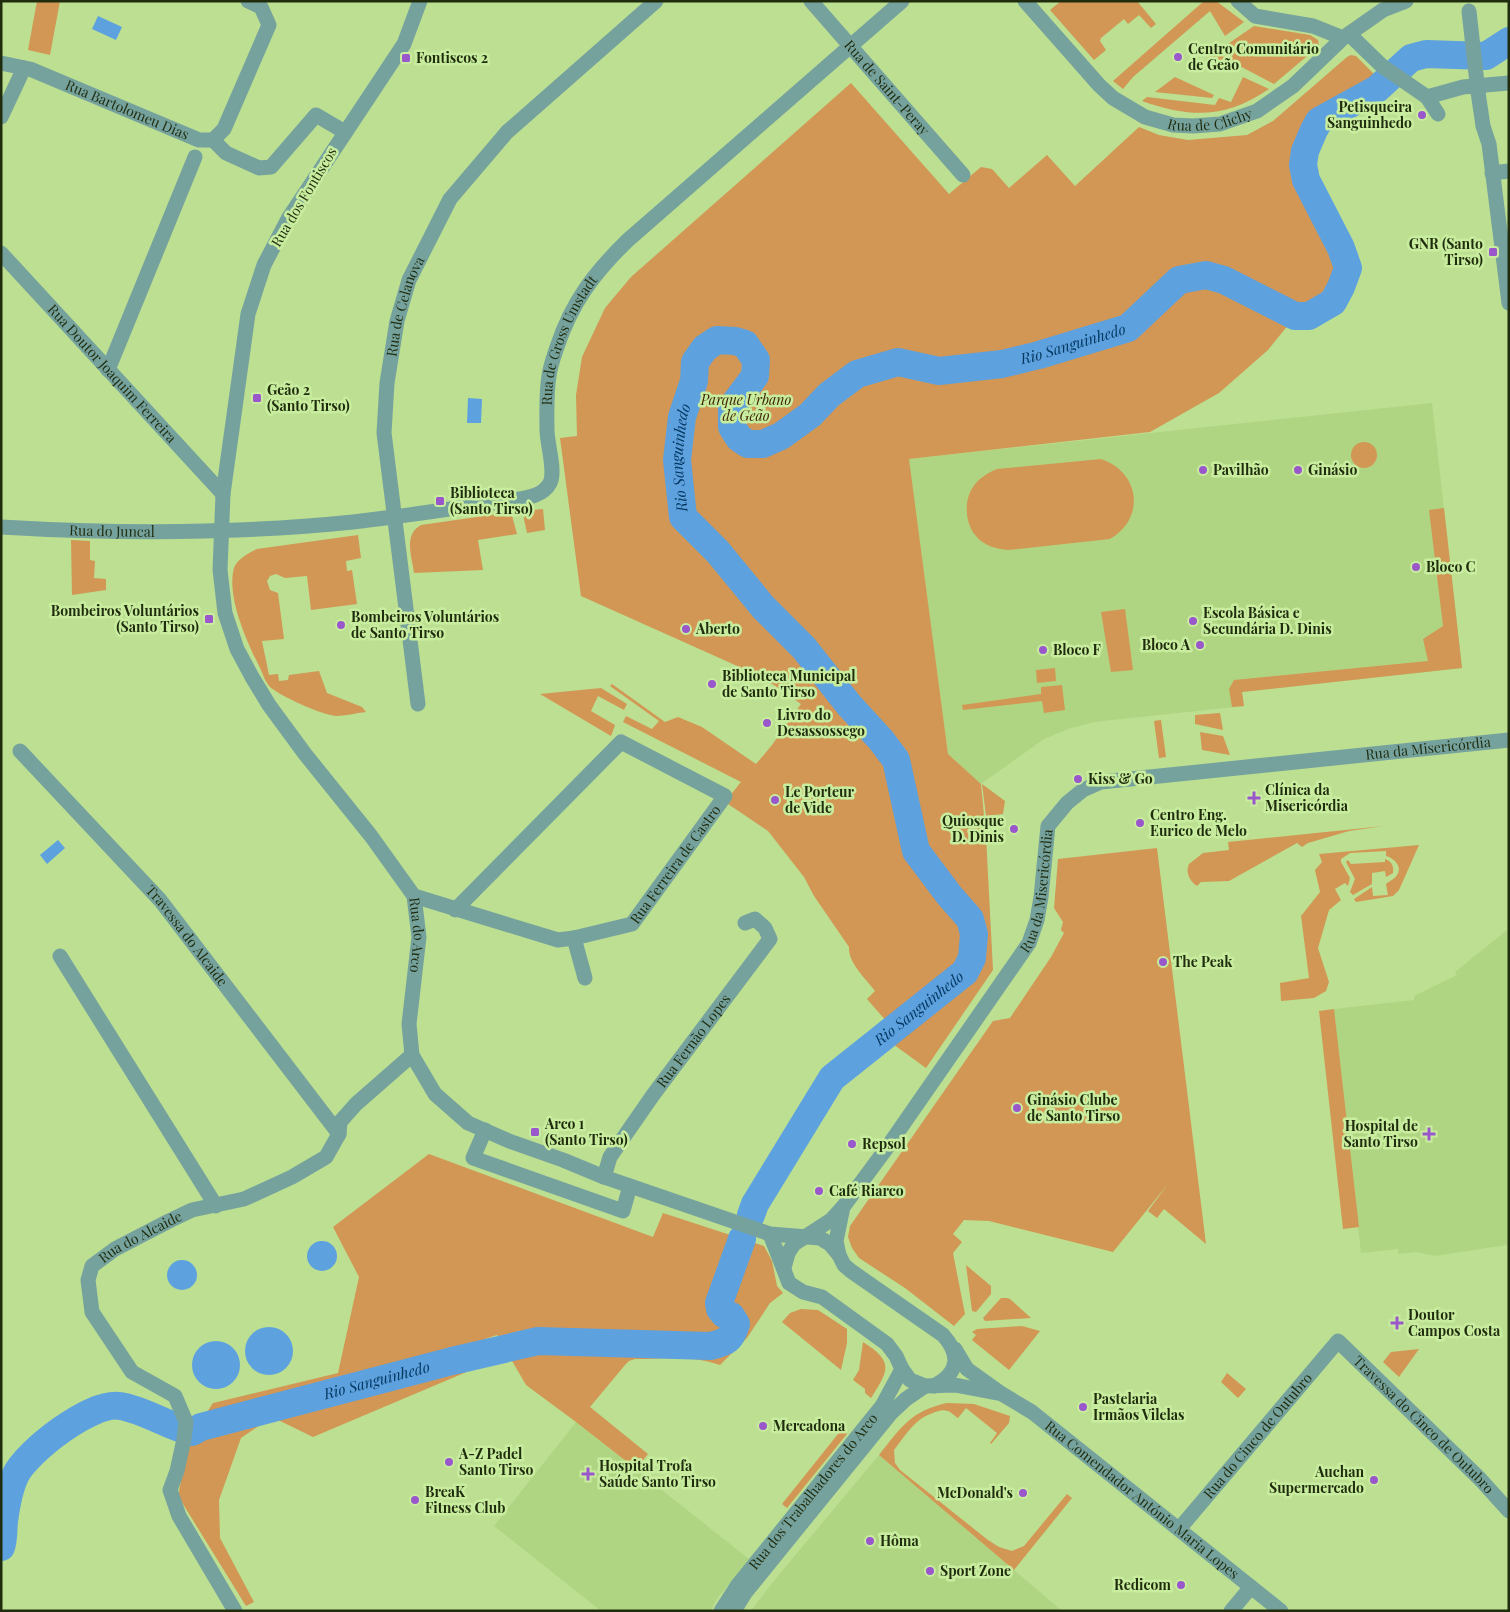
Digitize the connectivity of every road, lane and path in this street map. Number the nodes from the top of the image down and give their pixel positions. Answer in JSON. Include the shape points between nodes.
{"nodes":[{"id":1,"x":248,"y":1,"type":"edge"},
{"id":2,"x":420,"y":1,"type":"edge"},
{"id":3,"x":656,"y":1,"type":"edge"},
{"id":4,"x":811,"y":1,"type":"edge"},
{"id":5,"x":902,"y":1,"type":"edge"},
{"id":6,"x":1025,"y":1,"type":"edge"},
{"id":7,"x":1238,"y":1,"type":"edge"},
{"id":8,"x":1406,"y":1,"type":"edge"},
{"id":9,"x":1468,"y":6,"type":"edge"},
{"id":10,"x":1346,"y":36,"type":"junction"},
{"id":11,"x":850,"y":46,"type":"junction"},
{"id":12,"x":1,"y":63,"type":"edge"},
{"id":13,"x":24,"y":68,"type":"junction"},
{"id":14,"x":1509,"y":83,"type":"edge"},
{"id":15,"x":1427,"y":97,"type":"junction"},
{"id":16,"x":1438,"y":114,"type":"dead end"},
{"id":17,"x":1,"y":117,"type":"edge"},
{"id":18,"x":345,"y":132,"type":"junction"},
{"id":19,"x":213,"y":140,"type":"junction"},
{"id":20,"x":195,"y":157,"type":"dead end"},
{"id":21,"x":1509,"y":171,"type":"edge"},
{"id":22,"x":1492,"y":173,"type":"junction"},
{"id":23,"x":963,"y":175,"type":"dead end"},
{"id":24,"x":1,"y":253,"type":"edge"},
{"id":25,"x":1509,"y":303,"type":"edge"},
{"id":26,"x":108,"y":370,"type":"junction"},
{"id":27,"x":223,"y":494,"type":"junction"},
{"id":28,"x":394,"y":516,"type":"junction"},
{"id":29,"x":1,"y":527,"type":"edge"},
{"id":30,"x":222,"y":531,"type":"junction"},
{"id":31,"x":418,"y":704,"type":"dead end"},
{"id":32,"x":1509,"y":740,"type":"edge"},
{"id":33,"x":20,"y":751,"type":"dead end"},
{"id":34,"x":414,"y":896,"type":"junction"},
{"id":35,"x":455,"y":910,"type":"junction"},
{"id":36,"x":745,"y":923,"type":"dead end"},
{"id":37,"x":574,"y":938,"type":"junction"},
{"id":38,"x":60,"y":956,"type":"dead end"},
{"id":39,"x":585,"y":978,"type":"dead end"},
{"id":40,"x":412,"y":1055,"type":"junction"},
{"id":41,"x":485,"y":1130,"type":"junction"},
{"id":42,"x":339,"y":1134,"type":"junction"},
{"id":43,"x":604,"y":1177,"type":"junction"},
{"id":44,"x":630,"y":1186,"type":"junction"},
{"id":45,"x":216,"y":1206,"type":"junction"},
{"id":46,"x":843,"y":1207,"type":"junction"},
{"id":47,"x":770,"y":1234,"type":"junction"},
{"id":48,"x":804,"y":1237,"type":"junction"},
{"id":49,"x":839,"y":1255,"type":"junction"},
{"id":50,"x":784,"y":1268,"type":"junction"},
{"id":51,"x":1338,"y":1341,"type":"joint"},
{"id":52,"x":952,"y":1346,"type":"junction"},
{"id":53,"x":902,"y":1369,"type":"junction"},
{"id":54,"x":930,"y":1386,"type":"junction"},
{"id":55,"x":1002,"y":1394,"type":"junction"},
{"id":56,"x":1509,"y":1511,"type":"edge"},
{"id":57,"x":1179,"y":1529,"type":"junction"},
{"id":58,"x":1251,"y":1586,"type":"junction"},
{"id":59,"x":235,"y":1611,"type":"edge"},
{"id":60,"x":721,"y":1611,"type":"edge"},
{"id":61,"x":734,"y":1611,"type":"edge"},
{"id":62,"x":1231,"y":1611,"type":"edge"},
{"id":63,"x":1281,"y":1611,"type":"edge"}],
"edges":[{"from":1,"to":19,"type":"street","via":[[261,7],[269,24],[224,129]]},
{"from":2,"to":18,"type":"street","name":"Rua dos Fontiscos","via":[[404,44]]},
{"from":3,"to":28,"type":"street","name":"Rua de Celanova","via":[[507,132],[450,198],[409,280],[397,321],[387,383],[384,433]]},
{"from":4,"to":11,"type":"street","name":"Rua de Saint-Peray"},
{"from":5,"to":11,"type":"street","name":"Rua de Gross Umstadt"},
{"from":6,"to":10,"type":"street","name":"Rua de Clichy","via":[[1113,98],[1145,117],[1172,125],[1220,124],[1257,111],[1293,86]]},
{"from":7,"to":10,"type":"street","via":[[1255,16],[1313,26]]},
{"from":8,"to":10,"type":"street","name":"Rua de Clichy","via":[[1384,10]]},
{"from":9,"to":22,"type":"street","bridge":true},
{"from":10,"to":15,"type":"street"},
{"from":11,"to":23,"type":"street","name":"Rua de Saint-Peray"},
{"from":11,"to":28,"type":"street","name":"Rua de Gross Umstadt","via":[[628,240],[609,259],[574,306],[562,331],[548,376],[550,484],[531,498]]},
{"from":12,"to":13,"type":"street","name":"Rua Bartolomeu Dias"},
{"from":13,"to":17,"type":"street"},
{"from":13,"to":19,"type":"street","name":"Rua Bartolomeu Dias","via":[[199,140]]},
{"from":14,"to":15,"type":"street","via":[[1463,87]]},
{"from":15,"to":16,"type":"street"},
{"from":18,"to":19,"type":"street","via":[[316,115],[271,167],[259,168],[226,153]]},
{"from":18,"to":27,"type":"street","name":"Rua dos Fontiscos","via":[[288,219],[264,265],[248,314]]},
{"from":20,"to":26,"type":"street"},
{"from":21,"to":22,"type":"street"},
{"from":22,"to":25,"type":"street"},
{"from":24,"to":26,"type":"street","name":"Rua Doutor Joaquim Ferreira"},
{"from":26,"to":27,"type":"street","name":"Rua Doutor Joaquim Ferreira"},
{"from":27,"to":30,"type":"street","name":"Rua dos Fontiscos"},
{"from":28,"to":30,"type":"street","name":"Rua de Gross Umstadt"},
{"from":28,"to":31,"type":"street","name":"Rua de Celanova"},
{"from":29,"to":30,"type":"street","name":"Rua do Juncal","via":[[70,531]]},
{"from":30,"to":34,"type":"street","name":"Rua do Arco","via":[[220,570],[225,613],[237,648],[252,677],[304,754],[371,836]]},
{"from":32,"to":46,"type":"street","name":"Rua da Misericórdia","via":[[1101,782],[1083,790],[1048,826],[1041,897],[1029,943]]},
{"from":33,"to":42,"type":"street","name":"Travessa do Alcaide","via":[[160,900]]},
{"from":34,"to":35,"type":"street","name":"Rua Ferreira de Castro"},
{"from":34,"to":40,"type":"street","name":"Rua do Arco","via":[[419,938],[409,1024]]},
{"from":35,"to":37,"type":"street","name":"Rua Ferreira de Castro","via":[[558,940]]},
{"from":35,"to":37,"type":"street","name":"Rua Ferreira de Castro","via":[[621,742],[725,796],[632,924]]},
{"from":36,"to":43,"type":"street","name":"Rua Fernão Lopes","via":[[755,919],[765,928],[770,939],[653,1095],[610,1157]]},
{"from":37,"to":39,"type":"street"},
{"from":38,"to":45,"type":"street"},
{"from":40,"to":41,"type":"street","name":"Rua do Arco","via":[[435,1094],[468,1123]]},
{"from":40,"to":42,"type":"street","name":"Rua do Alcaide","via":[[356,1104],[340,1122]]},
{"from":41,"to":43,"type":"street","name":"Rua do Arco"},
{"from":41,"to":44,"type":"street","via":[[473,1158],[622,1211]]},
{"from":42,"to":45,"type":"street","name":"Rua do Alcaide","via":[[326,1157],[292,1177],[244,1199]]},
{"from":43,"to":44,"type":"street","name":"Rua do Arco"},
{"from":44,"to":47,"type":"street","name":"Rua do Arco"},
{"from":45,"to":59,"type":"street","name":"Rua do Alcaide","via":[[192,1210],[115,1249],[92,1266],[88,1280],[92,1312],[132,1372],[175,1396],[186,1422],[170,1490],[179,1516]]},
{"from":46,"to":48,"type":"street","via":[[831,1220]]},
{"from":46,"to":49,"type":"street","name":"Rua da Misericórdia","via":[[836,1241]]},
{"from":47,"to":48,"type":"street"},
{"from":47,"to":50,"type":"street"},
{"from":48,"to":49,"type":"street","name":"Rua Comendador António Maria Lopes","via":[[820,1238]]},
{"from":48,"to":50,"type":"street","via":[[788,1253]]},
{"from":49,"to":52,"type":"street","name":"Rua Comendador António Maria Lopes","via":[[851,1271],[943,1335]]},
{"from":50,"to":53,"type":"street","via":[[789,1283],[803,1292],[822,1296],[887,1344]]},
{"from":51,"to":56,"type":"street","name":"Travessa do Cinco de Outubro"},
{"from":51,"to":57,"type":"street","name":"Rua do Cinco de Outubro"},
{"from":52,"to":54,"type":"street","name":"Rua dos Trabalhadores do Arco","via":[[955,1361],[951,1373],[943,1381]]},
{"from":52,"to":55,"type":"street","name":"Rua Comendador António Maria Lopes","via":[[967,1370]]},
{"from":53,"to":54,"type":"street","via":[[910,1380]]},
{"from":53,"to":60,"type":"street","name":"Rua dos Trabalhadores do Arco","via":[[882,1406],[737,1586]]},
{"from":54,"to":55,"type":"street","name":"Rua Comendador António Maria Lopes","via":[[955,1385]]},
{"from":54,"to":61,"type":"street","name":"Rua dos Trabalhadores do Arco","via":[[906,1399],[891,1413],[745,1593]]},
{"from":55,"to":57,"type":"street","name":"Rua Comendador António Maria Lopes","via":[[1032,1412]]},
{"from":57,"to":58,"type":"street","name":"Rua Comendador António Maria Lopes"},
{"from":58,"to":62,"type":"street"},
{"from":58,"to":63,"type":"street","name":"Rua Comendador António Maria Lopes"}]}
